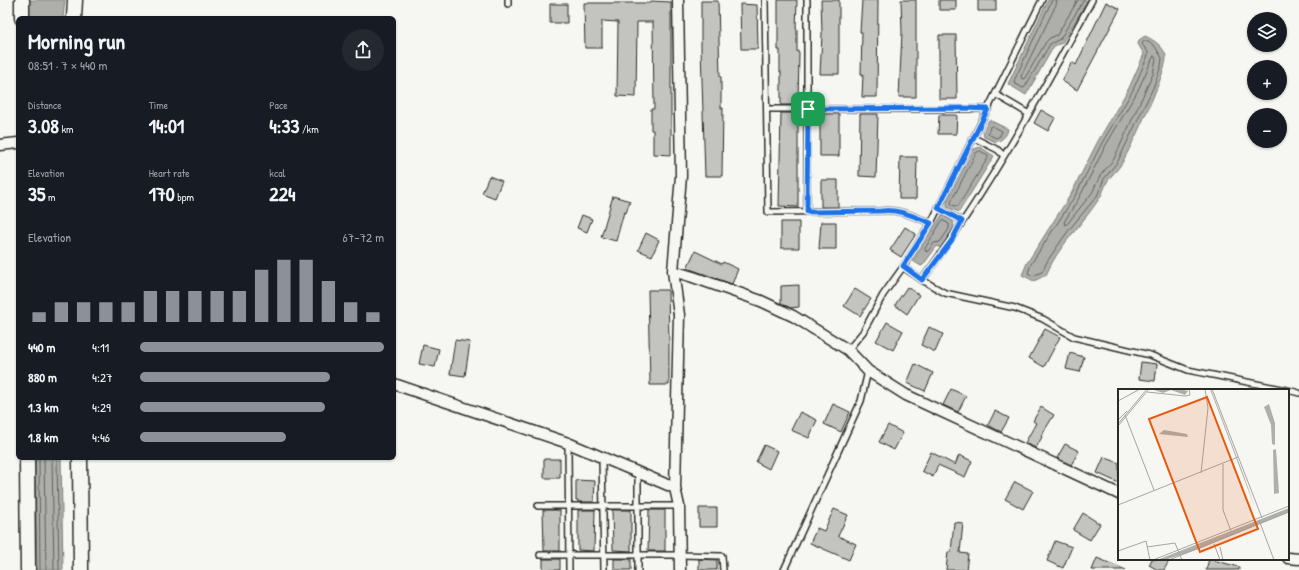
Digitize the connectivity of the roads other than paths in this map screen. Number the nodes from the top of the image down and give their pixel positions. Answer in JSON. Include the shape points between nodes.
{"nodes":[{"id":1,"x":22,"y":0,"type":"edge"},
{"id":2,"x":75,"y":0,"type":"edge"},
{"id":3,"x":678,"y":0,"type":"edge"},
{"id":4,"x":765,"y":0,"type":"edge"},
{"id":5,"x":807,"y":0,"type":"edge"},
{"id":6,"x":1042,"y":0,"type":"edge"},
{"id":7,"x":1092,"y":0,"type":"edge"},
{"id":8,"x":22,"y":16,"type":"edge"},
{"id":9,"x":74,"y":16,"type":"edge"},
{"id":10,"x":995,"y":94,"type":"junction"},
{"id":11,"x":767,"y":109,"type":"junction"},
{"id":12,"x":808,"y":109,"type":"junction"},
{"id":13,"x":988,"y":109,"type":"junction"},
{"id":14,"x":1028,"y":114,"type":"junction"},
{"id":15,"x":974,"y":138,"type":"junction"},
{"id":16,"x":16,"y":143,"type":"edge"},
{"id":17,"x":0,"y":145,"type":"edge"},
{"id":18,"x":1004,"y":156,"type":"junction"},
{"id":19,"x":938,"y":208,"type":"junction"},
{"id":20,"x":807,"y":212,"type":"junction"},
{"id":21,"x":962,"y":221,"type":"junction"},
{"id":22,"x":931,"y":223,"type":"junction"},
{"id":23,"x":903,"y":266,"type":"junction"},
{"id":24,"x":673,"y":271,"type":"junction"},
{"id":25,"x":922,"y":280,"type":"junction"},
{"id":26,"x":848,"y":350,"type":"junction"},
{"id":27,"x":868,"y":371,"type":"junction"},
{"id":28,"x":396,"y":385,"type":"edge"},
{"id":29,"x":1282,"y":389,"type":"edge"},
{"id":30,"x":1289,"y":390,"type":"edge"},
{"id":31,"x":1299,"y":393,"type":"edge"},
{"id":32,"x":568,"y":443,"type":"junction"},
{"id":33,"x":602,"y":458,"type":"junction"},
{"id":34,"x":27,"y":460,"type":"edge"},
{"id":35,"x":80,"y":460,"type":"edge"},
{"id":36,"x":638,"y":472,"type":"junction"},
{"id":37,"x":675,"y":488,"type":"junction"},
{"id":38,"x":1118,"y":494,"type":"edge"},
{"id":39,"x":538,"y":506,"type":"dead end"},
{"id":40,"x":568,"y":506,"type":"junction"},
{"id":41,"x":603,"y":506,"type":"junction"},
{"id":42,"x":638,"y":506,"type":"junction"},
{"id":43,"x":679,"y":506,"type":"junction"},
{"id":44,"x":680,"y":554,"type":"junction"},
{"id":45,"x":540,"y":555,"type":"dead end"},
{"id":46,"x":569,"y":555,"type":"junction"},
{"id":47,"x":604,"y":556,"type":"junction"},
{"id":48,"x":638,"y":556,"type":"junction"},
{"id":49,"x":1289,"y":558,"type":"edge"},
{"id":50,"x":1299,"y":559,"type":"edge"},
{"id":51,"x":28,"y":570,"type":"edge"},
{"id":52,"x":81,"y":570,"type":"edge"},
{"id":53,"x":569,"y":570,"type":"edge"},
{"id":54,"x":604,"y":570,"type":"edge"},
{"id":55,"x":638,"y":570,"type":"edge"},
{"id":56,"x":680,"y":570,"type":"edge"},
{"id":57,"x":722,"y":570,"type":"edge"},
{"id":58,"x":784,"y":570,"type":"edge"}],
"edges":[{"from":1,"to":8,"type":"street"},
{"from":2,"to":9,"type":"street"},
{"from":3,"to":24,"type":"street","via":[[682,176]]},
{"from":4,"to":11,"type":"lane"},
{"from":5,"to":12,"type":"lane"},
{"from":6,"to":10,"type":"lane"},
{"from":7,"to":14,"type":"lane"},
{"from":10,"to":13,"type":"lane"},
{"from":10,"to":14,"type":"lane"},
{"from":11,"to":12,"type":"lane"},
{"from":11,"to":20,"type":"lane","via":[[768,212]]},
{"from":12,"to":13,"type":"lane"},
{"from":12,"to":20,"type":"lane"},
{"from":13,"to":15,"type":"lane"},
{"from":14,"to":18,"type":"lane"},
{"from":15,"to":18,"type":"lane","via":[[998,150]]},
{"from":15,"to":19,"type":"lane"},
{"from":16,"to":17,"type":"street"},
{"from":18,"to":21,"type":"lane"},
{"from":19,"to":21,"type":"lane"},
{"from":19,"to":22,"type":"lane"},
{"from":20,"to":22,"type":"lane","via":[[887,210]]},
{"from":21,"to":25,"type":"lane","via":[[952,240]]},
{"from":22,"to":23,"type":"lane"},
{"from":23,"to":25,"type":"lane"},
{"from":23,"to":26,"type":"lane","via":[[883,295],[863,332]]},
{"from":24,"to":26,"type":"street","via":[[761,301],[794,316]]},
{"from":24,"to":37,"type":"street","via":[[679,314]]},
{"from":25,"to":29,"type":"lane","via":[[945,292],[1015,308],[1043,319],[1074,337],[1150,355],[1188,370]]},
{"from":26,"to":27,"type":"street"},
{"from":27,"to":38,"type":"street","via":[[906,395]]},
{"from":27,"to":58,"type":"lane","via":[[861,401]]},
{"from":28,"to":32,"type":"street"},
{"from":30,"to":31,"type":"lane"},
{"from":32,"to":33,"type":"street"},
{"from":32,"to":40,"type":"lane"},
{"from":33,"to":36,"type":"street"},
{"from":33,"to":41,"type":"lane"},
{"from":34,"to":51,"type":"street"},
{"from":35,"to":52,"type":"street"},
{"from":36,"to":37,"type":"street"},
{"from":36,"to":42,"type":"lane"},
{"from":37,"to":43,"type":"street"},
{"from":39,"to":40,"type":"lane"},
{"from":40,"to":41,"type":"lane"},
{"from":40,"to":46,"type":"lane"},
{"from":41,"to":42,"type":"lane"},
{"from":41,"to":47,"type":"lane"},
{"from":42,"to":43,"type":"lane"},
{"from":42,"to":48,"type":"lane"},
{"from":43,"to":44,"type":"street"},
{"from":44,"to":48,"type":"lane"},
{"from":44,"to":56,"type":"street"},
{"from":44,"to":57,"type":"lane","via":[[722,556]]},
{"from":45,"to":46,"type":"lane"},
{"from":46,"to":47,"type":"lane"},
{"from":46,"to":53,"type":"lane"},
{"from":47,"to":48,"type":"lane"},
{"from":47,"to":54,"type":"lane"},
{"from":48,"to":55,"type":"lane"},
{"from":49,"to":50,"type":"street"}]}
